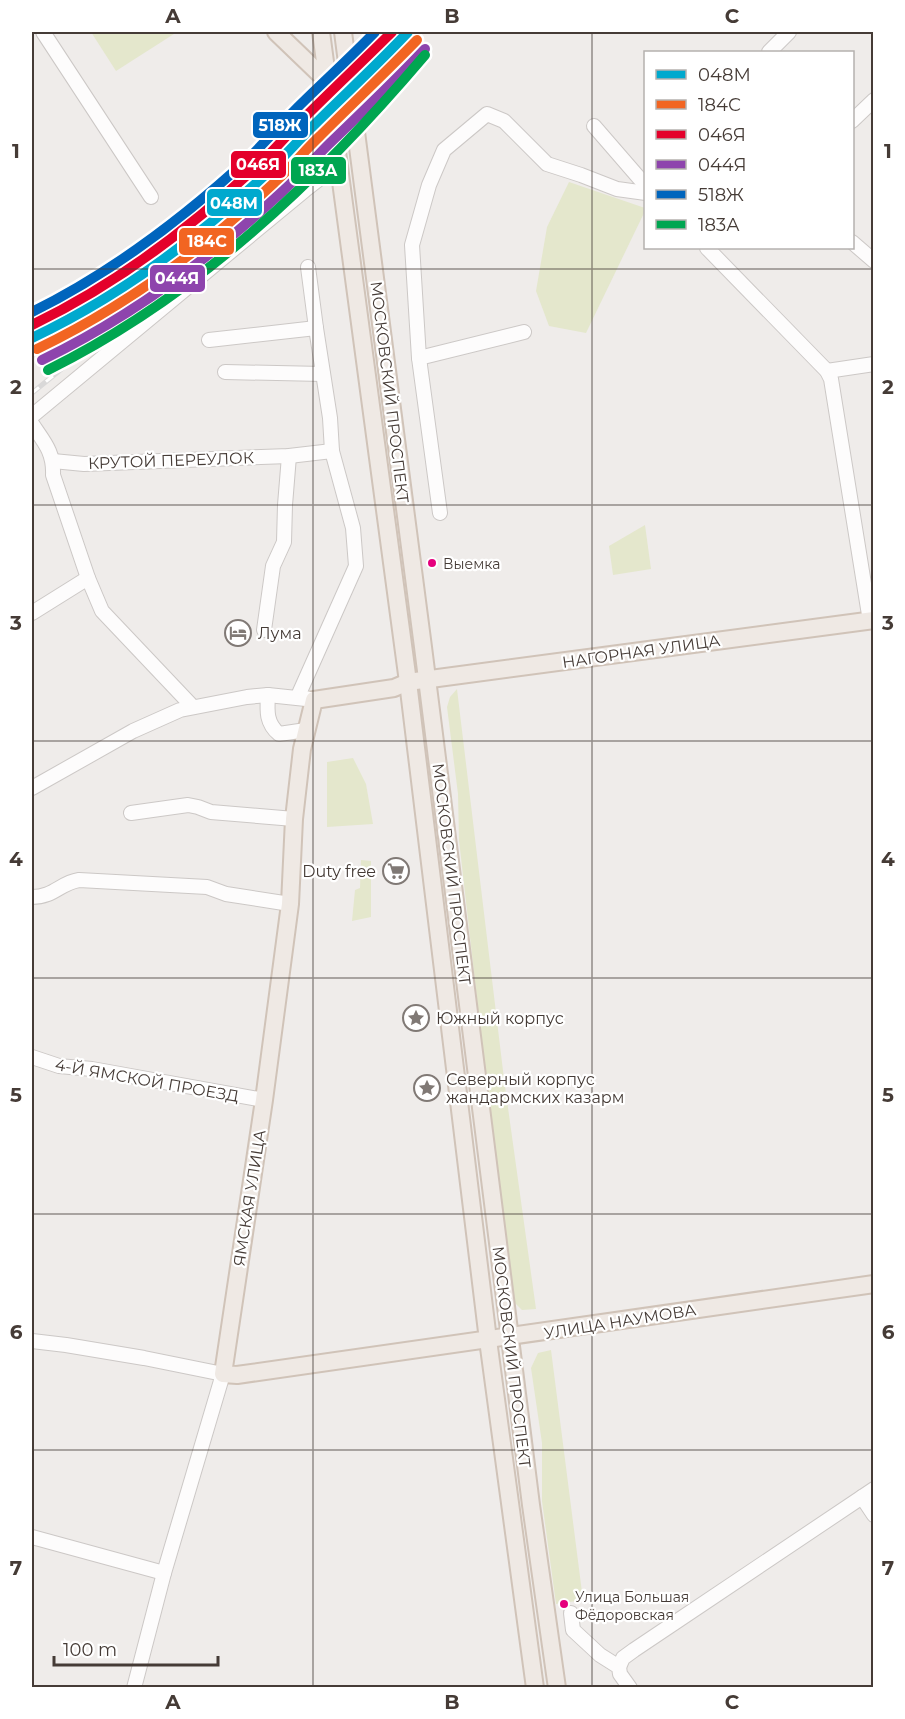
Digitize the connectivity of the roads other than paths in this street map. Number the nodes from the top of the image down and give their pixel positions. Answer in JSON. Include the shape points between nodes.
{"nodes":[{"id":1,"x":43,"y":32,"type":"edge"},
{"id":2,"x":276,"y":32,"type":"edge"},
{"id":3,"x":313,"y":32,"type":"edge"},
{"id":4,"x":321,"y":32,"type":"edge"},
{"id":5,"x":343,"y":32,"type":"edge"},
{"id":6,"x":350,"y":32,"type":"edge"},
{"id":7,"x":789,"y":32,"type":"edge"},
{"id":8,"x":770,"y":51,"type":"edge"},
{"id":9,"x":322,"y":76,"type":"junction"},
{"id":10,"x":873,"y":100,"type":"edge"},
{"id":11,"x":854,"y":119,"type":"edge"},
{"id":12,"x":594,"y":126,"type":"dead end"},
{"id":13,"x":332,"y":169,"type":"junction"},
{"id":14,"x":644,"y":185,"type":"edge"},
{"id":15,"x":644,"y":194,"type":"edge"},
{"id":16,"x":151,"y":197,"type":"dead end"},
{"id":17,"x":365,"y":204,"type":"junction"},
{"id":18,"x":347,"y":226,"type":"junction"},
{"id":19,"x":854,"y":244,"type":"edge"},
{"id":20,"x":708,"y":249,"type":"edge"},
{"id":21,"x":873,"y":261,"type":"edge"},
{"id":22,"x":308,"y":267,"type":"dead end"},
{"id":23,"x":316,"y":328,"type":"junction"},
{"id":24,"x":524,"y":332,"type":"dead end"},
{"id":25,"x":209,"y":340,"type":"dead end"},
{"id":26,"x":419,"y":358,"type":"junction"},
{"id":27,"x":873,"y":364,"type":"edge"},
{"id":28,"x":827,"y":371,"type":"junction"},
{"id":29,"x":225,"y":372,"type":"dead end"},
{"id":30,"x":323,"y":374,"type":"junction"},
{"id":31,"x":32,"y":416,"type":"edge"},
{"id":32,"x":32,"y":424,"type":"edge"},
{"id":33,"x":332,"y":451,"type":"junction"},
{"id":34,"x":289,"y":456,"type":"junction"},
{"id":35,"x":53,"y":461,"type":"junction"},
{"id":36,"x":440,"y":513,"type":"dead end"},
{"id":37,"x":88,"y":578,"type":"junction"},
{"id":38,"x":32,"y":613,"type":"edge"},
{"id":39,"x":872,"y":620,"type":"edge"},
{"id":40,"x":264,"y":630,"type":"dead end"},
{"id":41,"x":427,"y":680,"type":"junction"},
{"id":42,"x":408,"y":682,"type":"junction"},
{"id":43,"x":268,"y":695,"type":"junction"},
{"id":44,"x":314,"y":700,"type":"junction"},
{"id":45,"x":193,"y":707,"type":"junction"},
{"id":46,"x":306,"y":730,"type":"junction"},
{"id":47,"x":32,"y":788,"type":"edge"},
{"id":48,"x":131,"y":813,"type":"dead end"},
{"id":49,"x":294,"y":819,"type":"junction"},
{"id":50,"x":32,"y":897,"type":"edge"},
{"id":51,"x":290,"y":904,"type":"junction"},
{"id":52,"x":32,"y":1057,"type":"edge"},
{"id":53,"x":264,"y":1100,"type":"junction"},
{"id":54,"x":873,"y":1284,"type":"edge"},
{"id":55,"x":510,"y":1337,"type":"junction"},
{"id":56,"x":488,"y":1340,"type":"junction"},
{"id":57,"x":32,"y":1341,"type":"edge"},
{"id":58,"x":223,"y":1374,"type":"junction"},
{"id":59,"x":868,"y":1493,"type":"edge"},
{"id":60,"x":873,"y":1515,"type":"edge"},
{"id":61,"x":32,"y":1537,"type":"edge"},
{"id":62,"x":164,"y":1573,"type":"junction"},
{"id":63,"x":571,"y":1613,"type":"dead end"},
{"id":64,"x":619,"y":1667,"type":"junction"},
{"id":65,"x":134,"y":1688,"type":"edge"},
{"id":66,"x":536,"y":1688,"type":"edge"},
{"id":67,"x":557,"y":1688,"type":"edge"},
{"id":68,"x":630,"y":1688,"type":"edge"}],
"edges":[{"from":1,"to":16,"type":"street"},
{"from":2,"to":9,"type":"main road"},
{"from":3,"to":9,"type":"main road","name":"МОСКОВСКИЙ ПРОСПЕКТ"},
{"from":4,"to":9,"type":"main road","name":"МОСКОВСКИЙ ПРОСПЕКТ"},
{"from":5,"to":17,"type":"main road","name":"МОСКОВСКИЙ ПРОСПЕКТ"},
{"from":6,"to":17,"type":"main road","name":"МОСКОВСКИЙ ПРОСПЕКТ","via":[[362,100]]},
{"from":7,"to":8,"type":"street"},
{"from":9,"to":13,"type":"main road","name":"МОСКОВСКИЙ ПРОСПЕКТ","via":[[323,134]]},
{"from":9,"to":18,"type":"main road","name":"МОСКОВСКИЙ ПРОСПЕКТ"},
{"from":10,"to":11,"type":"street"},
{"from":12,"to":14,"type":"street"},
{"from":13,"to":18,"type":"main road","name":"МОСКОВСКИЙ ПРОСПЕКТ"},
{"from":13,"to":31,"type":"street"},
{"from":15,"to":26,"type":"street","via":[[617,189],[547,164],[504,121],[487,114],[444,150],[429,185],[412,245]]},
{"from":17,"to":41,"type":"main road","name":"МОСКОВСКИЙ ПРОСПЕКТ"},
{"from":18,"to":42,"type":"main road","name":"МОСКОВСКИЙ ПРОСПЕКТ"},
{"from":19,"to":21,"type":"street"},
{"from":20,"to":28,"type":"street"},
{"from":22,"to":23,"type":"street"},
{"from":23,"to":25,"type":"street"},
{"from":23,"to":30,"type":"street"},
{"from":24,"to":26,"type":"street"},
{"from":26,"to":36,"type":"street"},
{"from":27,"to":28,"type":"street"},
{"from":28,"to":39,"type":"street"},
{"from":29,"to":30,"type":"street"},
{"from":30,"to":33,"type":"street"},
{"from":32,"to":35,"type":"street"},
{"from":33,"to":34,"type":"street","name":"КРУТОЙ ПЕРЕУЛОК"},
{"from":33,"to":44,"type":"street","via":[[353,528],[356,566],[298,696]]},
{"from":34,"to":35,"type":"street","name":"КРУТОЙ ПЕРЕУЛОК","via":[[84,464]]},
{"from":34,"to":40,"type":"street","via":[[284,542],[273,566]]},
{"from":35,"to":37,"type":"street","via":[[53,475]]},
{"from":37,"to":38,"type":"street"},
{"from":37,"to":45,"type":"street","via":[[102,611]]},
{"from":39,"to":41,"type":"main road","name":"НАГОРНАЯ УЛИЦА"},
{"from":41,"to":42,"type":"main road","name":"НАГОРНАЯ УЛИЦА"},
{"from":41,"to":55,"type":"main road","name":"МОСКОВСКИЙ ПРОСПЕКТ"},
{"from":42,"to":44,"type":"main road","name":"НАГОРНАЯ УЛИЦА","via":[[394,688]]},
{"from":42,"to":56,"type":"main road","name":"МОСКОВСКИЙ ПРОСПЕКТ"},
{"from":43,"to":44,"type":"street"},
{"from":43,"to":45,"type":"street"},
{"from":43,"to":46,"type":"street","via":[[268,717],[273,729],[279,734]]},
{"from":44,"to":46,"type":"main road","name":"ЯМСКАЯ УЛИЦА"},
{"from":45,"to":47,"type":"street","via":[[133,731]]},
{"from":46,"to":49,"type":"main road","name":"ЯМСКАЯ УЛИЦА"},
{"from":48,"to":49,"type":"street","via":[[188,805],[211,812]]},
{"from":49,"to":51,"type":"main road","name":"ЯМСКАЯ УЛИЦА"},
{"from":50,"to":51,"type":"street","via":[[52,894],[78,880],[207,887],[226,894]]},
{"from":51,"to":53,"type":"main road","name":"ЯМСКАЯ УЛИЦА"},
{"from":52,"to":53,"type":"street","name":"4-Й ЯМСКОЙ ПРОЕЗД","via":[[59,1066]]},
{"from":53,"to":58,"type":"main road","name":"ЯМСКАЯ УЛИЦА"},
{"from":54,"to":55,"type":"main road","name":"УЛИЦА НАУМОВА"},
{"from":55,"to":56,"type":"main road","name":"УЛИЦА НАУМОВА"},
{"from":55,"to":67,"type":"main road","name":"МОСКОВСКИЙ ПРОСПЕКТ"},
{"from":56,"to":58,"type":"main road","name":"УЛИЦА НАУМОВА","via":[[237,1376]]},
{"from":56,"to":66,"type":"main road","name":"МОСКОВСКИЙ ПРОСПЕКТ"},
{"from":57,"to":58,"type":"street"},
{"from":58,"to":62,"type":"street","name":"ЯМСКАЯ УЛИЦА"},
{"from":59,"to":60,"type":"street"},
{"from":59,"to":64,"type":"street","via":[[634,1650]]},
{"from":61,"to":62,"type":"street"},
{"from":62,"to":65,"type":"street","name":"ЯМСКАЯ УЛИЦА"},
{"from":63,"to":64,"type":"street","via":[[573,1629]]},
{"from":64,"to":68,"type":"street"}]}
